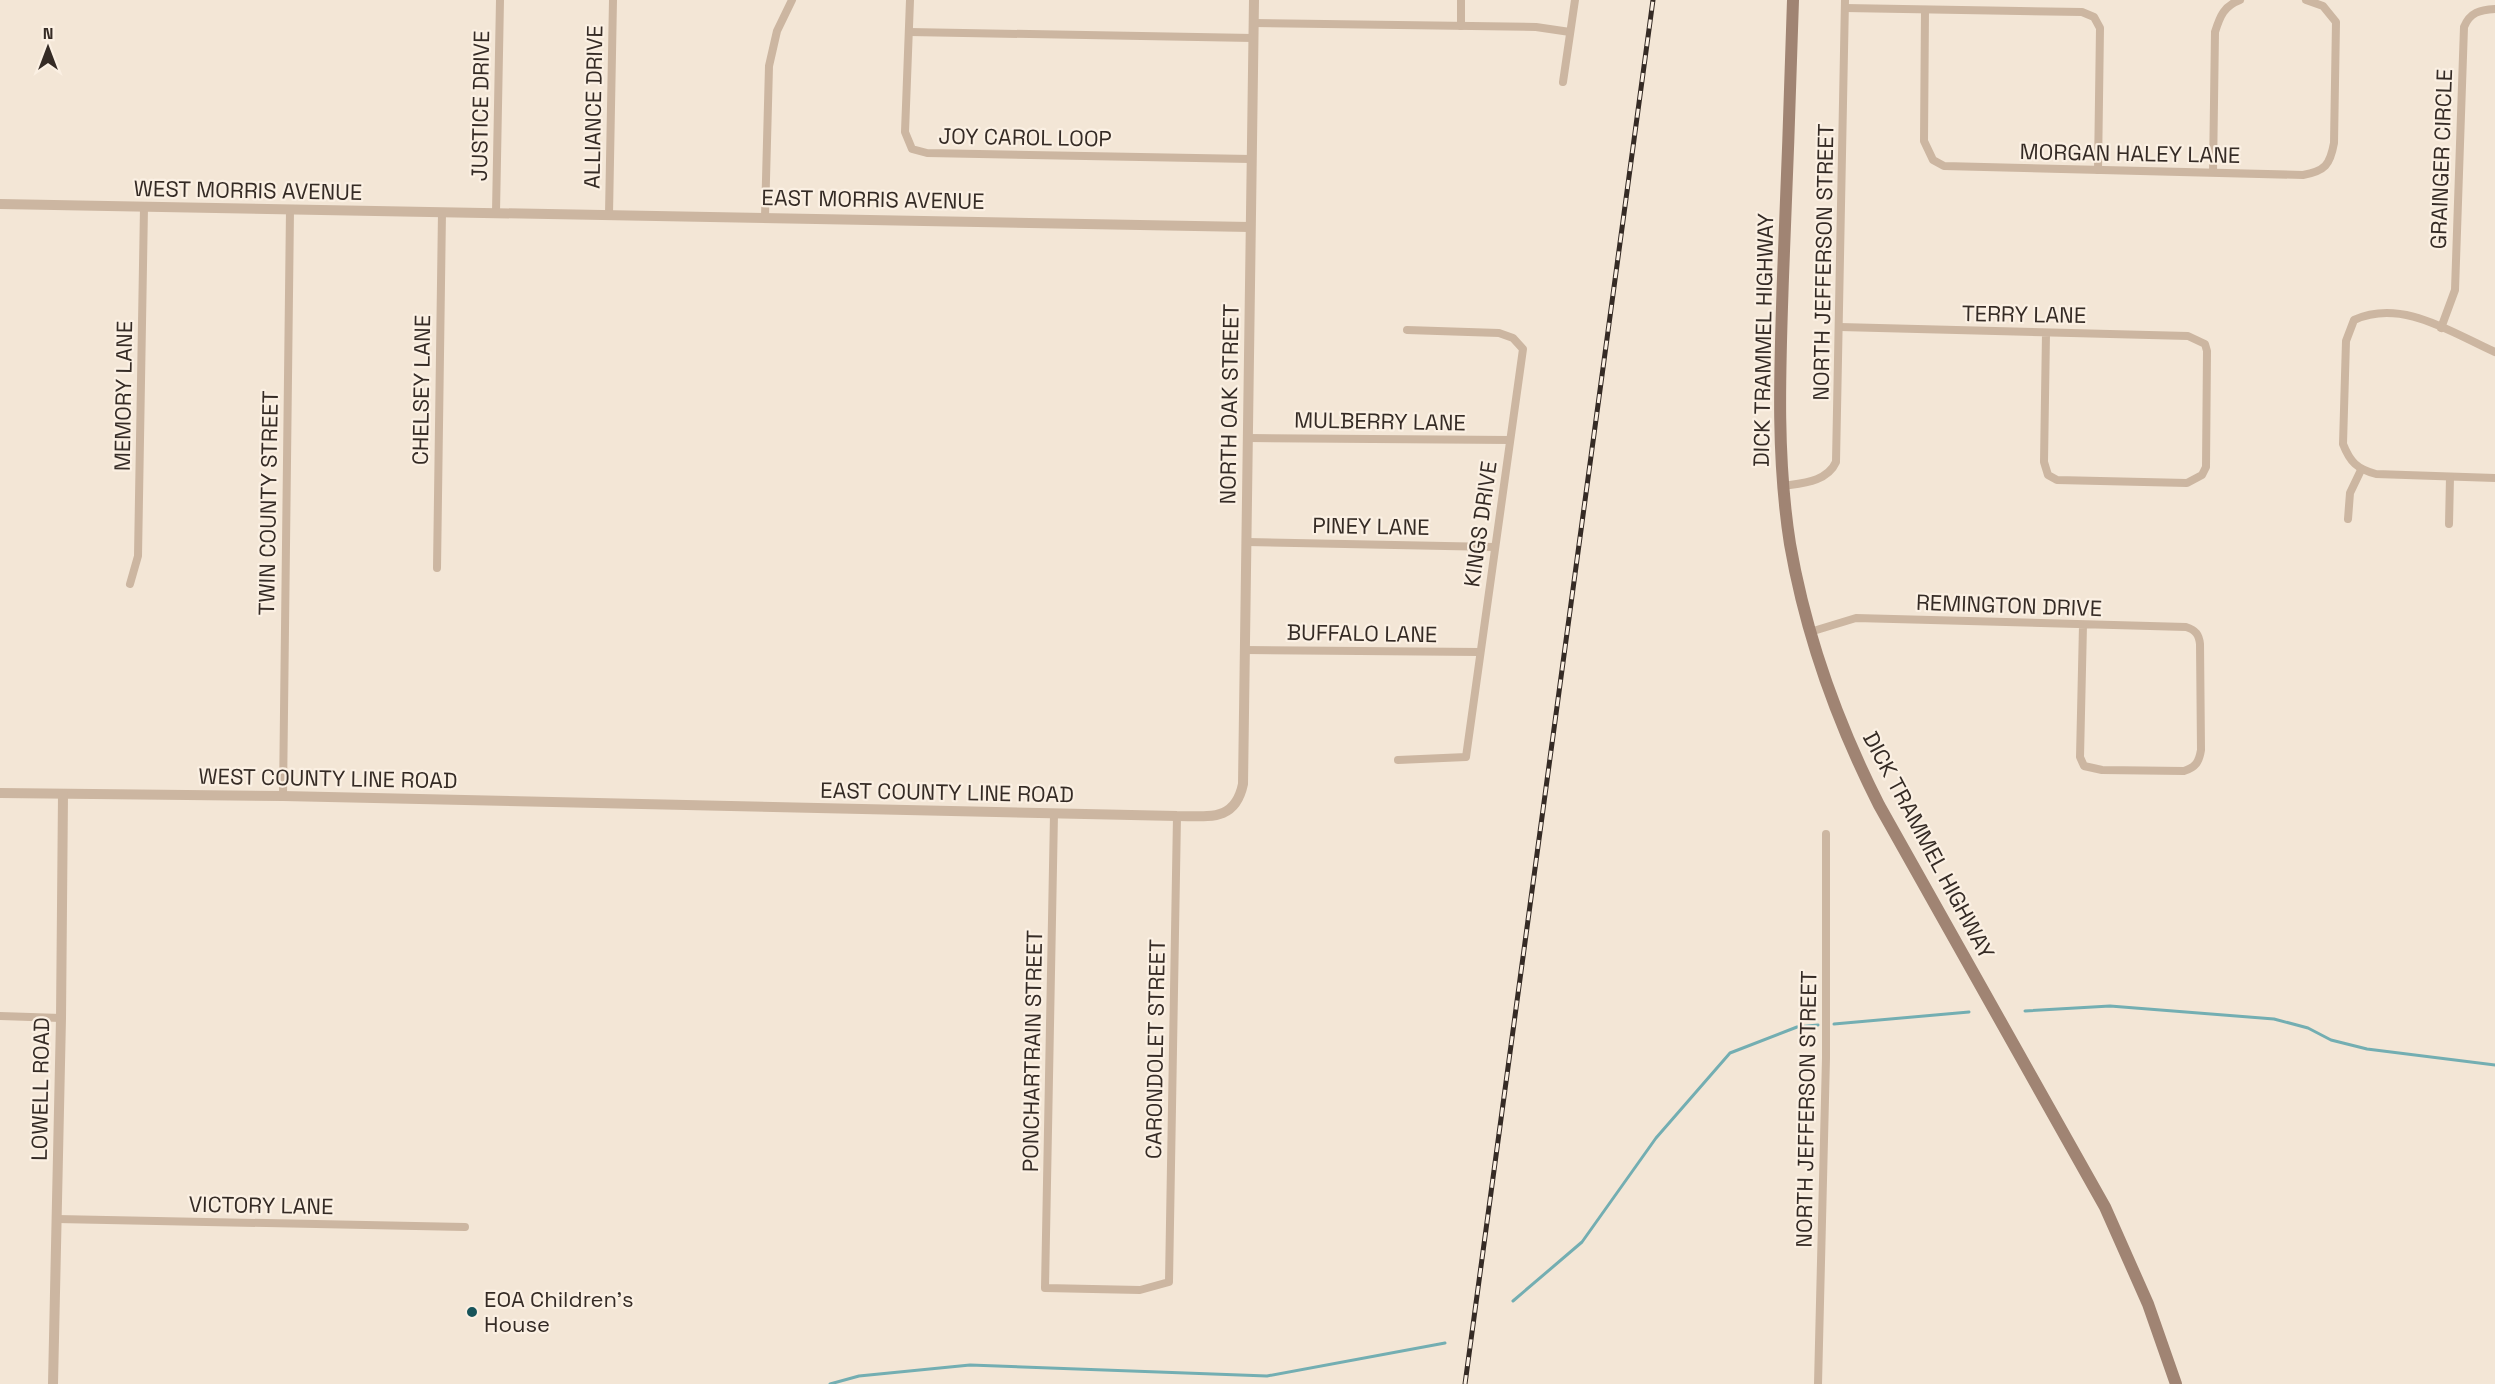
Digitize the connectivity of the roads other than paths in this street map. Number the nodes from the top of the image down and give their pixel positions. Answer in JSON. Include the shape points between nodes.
{"nodes":[{"id":1,"x":500,"y":0,"type":"edge"},
{"id":2,"x":613,"y":0,"type":"edge"},
{"id":3,"x":792,"y":0,"type":"edge"},
{"id":4,"x":910,"y":0,"type":"edge"},
{"id":5,"x":1254,"y":0,"type":"edge"},
{"id":6,"x":1461,"y":0,"type":"edge"},
{"id":7,"x":1575,"y":0,"type":"edge"},
{"id":8,"x":1793,"y":0,"type":"edge"},
{"id":9,"x":2240,"y":0,"type":"edge"},
{"id":10,"x":2306,"y":0,"type":"edge"},
{"id":11,"x":1845,"y":4,"type":"edge"},
{"id":12,"x":2495,"y":9,"type":"edge"},
{"id":13,"x":1925,"y":10,"type":"junction"},
{"id":14,"x":1253,"y":23,"type":"junction"},
{"id":15,"x":1461,"y":26,"type":"junction"},
{"id":16,"x":909,"y":32,"type":"junction"},
{"id":17,"x":1570,"y":33,"type":"junction"},
{"id":18,"x":1253,"y":38,"type":"junction"},
{"id":19,"x":1563,"y":82,"type":"dead end"},
{"id":20,"x":1251,"y":159,"type":"junction"},
{"id":21,"x":2098,"y":170,"type":"junction"},
{"id":22,"x":2213,"y":172,"type":"junction"},
{"id":23,"x":0,"y":204,"type":"edge"},
{"id":24,"x":144,"y":207,"type":"junction"},
{"id":25,"x":290,"y":210,"type":"junction"},
{"id":26,"x":442,"y":212,"type":"junction"},
{"id":27,"x":496,"y":212,"type":"junction"},
{"id":28,"x":609,"y":214,"type":"junction"},
{"id":29,"x":765,"y":217,"type":"junction"},
{"id":30,"x":1250,"y":227,"type":"junction"},
{"id":31,"x":1840,"y":327,"type":"junction"},
{"id":32,"x":2441,"y":328,"type":"junction"},
{"id":33,"x":1407,"y":330,"type":"dead end"},
{"id":34,"x":2046,"y":333,"type":"junction"},
{"id":35,"x":2495,"y":352,"type":"edge"},
{"id":36,"x":1249,"y":438,"type":"junction"},
{"id":37,"x":1510,"y":440,"type":"junction"},
{"id":38,"x":2361,"y":470,"type":"junction"},
{"id":39,"x":2450,"y":477,"type":"junction"},
{"id":40,"x":2495,"y":478,"type":"edge"},
{"id":41,"x":1783,"y":486,"type":"junction"},
{"id":42,"x":2348,"y":519,"type":"dead end"},
{"id":43,"x":2449,"y":524,"type":"dead end"},
{"id":44,"x":1247,"y":542,"type":"junction"},
{"id":45,"x":1495,"y":547,"type":"junction"},
{"id":46,"x":437,"y":568,"type":"dead end"},
{"id":47,"x":130,"y":584,"type":"dead end"},
{"id":48,"x":2083,"y":625,"type":"junction"},
{"id":49,"x":1810,"y":632,"type":"junction"},
{"id":50,"x":1245,"y":650,"type":"junction"},
{"id":51,"x":1479,"y":652,"type":"junction"},
{"id":52,"x":1398,"y":760,"type":"dead end"},
{"id":53,"x":0,"y":793,"type":"edge"},
{"id":54,"x":63,"y":794,"type":"junction"},
{"id":55,"x":283,"y":796,"type":"junction"},
{"id":56,"x":656,"y":804,"type":"joint"},
{"id":57,"x":1234,"y":806,"type":"joint"},
{"id":58,"x":1054,"y":814,"type":"junction"},
{"id":59,"x":1178,"y":816,"type":"junction"},
{"id":60,"x":1826,"y":834,"type":"dead end"},
{"id":61,"x":0,"y":1017,"type":"edge"},
{"id":62,"x":61,"y":1018,"type":"junction"},
{"id":63,"x":57,"y":1219,"type":"junction"},
{"id":64,"x":465,"y":1227,"type":"dead end"},
{"id":65,"x":1169,"y":1282,"type":"joint"},
{"id":66,"x":53,"y":1384,"type":"edge"},
{"id":67,"x":1818,"y":1384,"type":"edge"},
{"id":68,"x":2176,"y":1384,"type":"edge"}],
"edges":[{"from":1,"to":27,"type":"street","name":"JUSTICE DRIVE"},
{"from":2,"to":28,"type":"street","name":"ALLIANCE DRIVE"},
{"from":3,"to":29,"type":"street","via":[[777,31],[769,66]]},
{"from":4,"to":16,"type":"street","name":"JOY CAROL LOOP"},
{"from":5,"to":14,"type":"street","name":"NORTH OAK STREET"},
{"from":6,"to":15,"type":"street"},
{"from":7,"to":17,"type":"street"},
{"from":8,"to":41,"type":"main road","name":"DICK TRAMMEL HIGHWAY","via":[[1779,401]]},
{"from":9,"to":22,"type":"street","via":[[2229,4],[2220,15],[2215,32]]},
{"from":10,"to":22,"type":"street","name":"MORGAN HALEY LANE","via":[[2323,6],[2336,22],[2331,162],[2319,172],[2303,176]]},
{"from":11,"to":13,"type":"street"},
{"from":11,"to":31,"type":"street","name":"NORTH JEFFERSON STREET"},
{"from":12,"to":32,"type":"street","name":"GRAINGER CIRCLE","via":[[2471,15],[2464,27],[2455,290]]},
{"from":13,"to":21,"type":"street","name":"MORGAN HALEY LANE","via":[[1923,141],[1933,160],[1959,168]]},
{"from":13,"to":21,"type":"street","via":[[2082,12],[2094,17],[2100,28]]},
{"from":14,"to":15,"type":"street"},
{"from":14,"to":18,"type":"street","name":"NORTH OAK STREET"},
{"from":15,"to":17,"type":"street","via":[[1536,27]]},
{"from":16,"to":18,"type":"street"},
{"from":16,"to":20,"type":"street","name":"JOY CAROL LOOP","via":[[905,132],[912,149],[927,153]]},
{"from":17,"to":19,"type":"street"},
{"from":18,"to":20,"type":"street","name":"NORTH OAK STREET"},
{"from":20,"to":30,"type":"street","name":"NORTH OAK STREET"},
{"from":21,"to":22,"type":"street","name":"MORGAN HALEY LANE"},
{"from":23,"to":24,"type":"street","name":"WEST MORRIS AVENUE"},
{"from":24,"to":25,"type":"street","name":"WEST MORRIS AVENUE"},
{"from":24,"to":47,"type":"street","name":"MEMORY LANE","via":[[138,556]]},
{"from":25,"to":26,"type":"street","name":"WEST MORRIS AVENUE"},
{"from":25,"to":55,"type":"street","name":"TWIN COUNTY STREET"},
{"from":26,"to":27,"type":"street","name":"WEST MORRIS AVENUE"},
{"from":26,"to":46,"type":"street","name":"CHELSEY LANE"},
{"from":27,"to":28,"type":"street","name":"EAST MORRIS AVENUE"},
{"from":28,"to":29,"type":"street","name":"EAST MORRIS AVENUE"},
{"from":29,"to":30,"type":"street","name":"EAST MORRIS AVENUE"},
{"from":30,"to":36,"type":"street","name":"NORTH OAK STREET"},
{"from":31,"to":34,"type":"street","name":"TERRY LANE"},
{"from":31,"to":41,"type":"street","name":"NORTH JEFFERSON STREET","via":[[1836,462],[1832,471],[1815,480]]},
{"from":32,"to":35,"type":"street"},
{"from":32,"to":38,"type":"street","via":[[2408,314],[2368,313],[2354,320],[2346,341],[2343,444],[2349,459]]},
{"from":33,"to":37,"type":"street","name":"KINGS DRIVE","via":[[1499,333],[1513,338],[1523,349]]},
{"from":34,"to":34,"type":"street","name":"TERRY LANE","via":[[2044,462],[2048,475],[2057,480],[2187,483],[2202,476],[2206,467],[2205,344],[2188,336]]},
{"from":36,"to":37,"type":"street","name":"MULBERRY LANE"},
{"from":36,"to":44,"type":"street","name":"NORTH OAK STREET"},
{"from":37,"to":45,"type":"street","name":"KINGS DRIVE"},
{"from":38,"to":39,"type":"street"},
{"from":38,"to":42,"type":"street","via":[[2350,494]]},
{"from":39,"to":40,"type":"street"},
{"from":39,"to":43,"type":"street"},
{"from":41,"to":49,"type":"main road","name":"DICK TRAMMEL HIGHWAY","via":[[1796,577]]},
{"from":44,"to":45,"type":"street","name":"PINEY LANE"},
{"from":44,"to":50,"type":"street","name":"NORTH OAK STREET"},
{"from":45,"to":51,"type":"street","name":"KINGS DRIVE"},
{"from":48,"to":48,"type":"street","name":"REMINGTON DRIVE","via":[[2080,757],[2084,766],[2092,770],[2184,771],[2197,764],[2201,750],[2200,644],[2196,632],[2186,627]]},
{"from":48,"to":49,"type":"street","name":"REMINGTON DRIVE","via":[[1856,618]]},
{"from":49,"to":68,"type":"main road","name":"DICK TRAMMEL HIGHWAY","via":[[1834,708],[1879,805],[2106,1207],[2148,1304]]},
{"from":50,"to":51,"type":"street","name":"BUFFALO LANE"},
{"from":50,"to":57,"type":"street","name":"NORTH OAK STREET","via":[[1243,784]]},
{"from":51,"to":52,"type":"street","name":"KINGS DRIVE","via":[[1466,758]]},
{"from":53,"to":54,"type":"street","name":"WEST COUNTY LINE ROAD"},
{"from":54,"to":55,"type":"street","name":"WEST COUNTY LINE ROAD"},
{"from":54,"to":62,"type":"street","name":"LOWELL ROAD"},
{"from":55,"to":56,"type":"street","name":"WEST COUNTY LINE ROAD"},
{"from":56,"to":58,"type":"street","name":"EAST COUNTY LINE ROAD"},
{"from":57,"to":59,"type":"street","name":"EAST COUNTY LINE ROAD","via":[[1213,816]]},
{"from":58,"to":59,"type":"street","name":"EAST COUNTY LINE ROAD"},
{"from":58,"to":65,"type":"street","name":"PONCHARTRAIN STREET","via":[[1046,1288],[1140,1290]]},
{"from":59,"to":65,"type":"street","name":"CARONDOLET STREET"},
{"from":60,"to":67,"type":"street","name":"NORTH JEFFERSON STREET","via":[[1826,1058]]},
{"from":61,"to":62,"type":"street"},
{"from":62,"to":63,"type":"street","name":"LOWELL ROAD"},
{"from":63,"to":64,"type":"street","name":"VICTORY LANE"},
{"from":63,"to":66,"type":"street","name":"LOWELL ROAD"}]}
